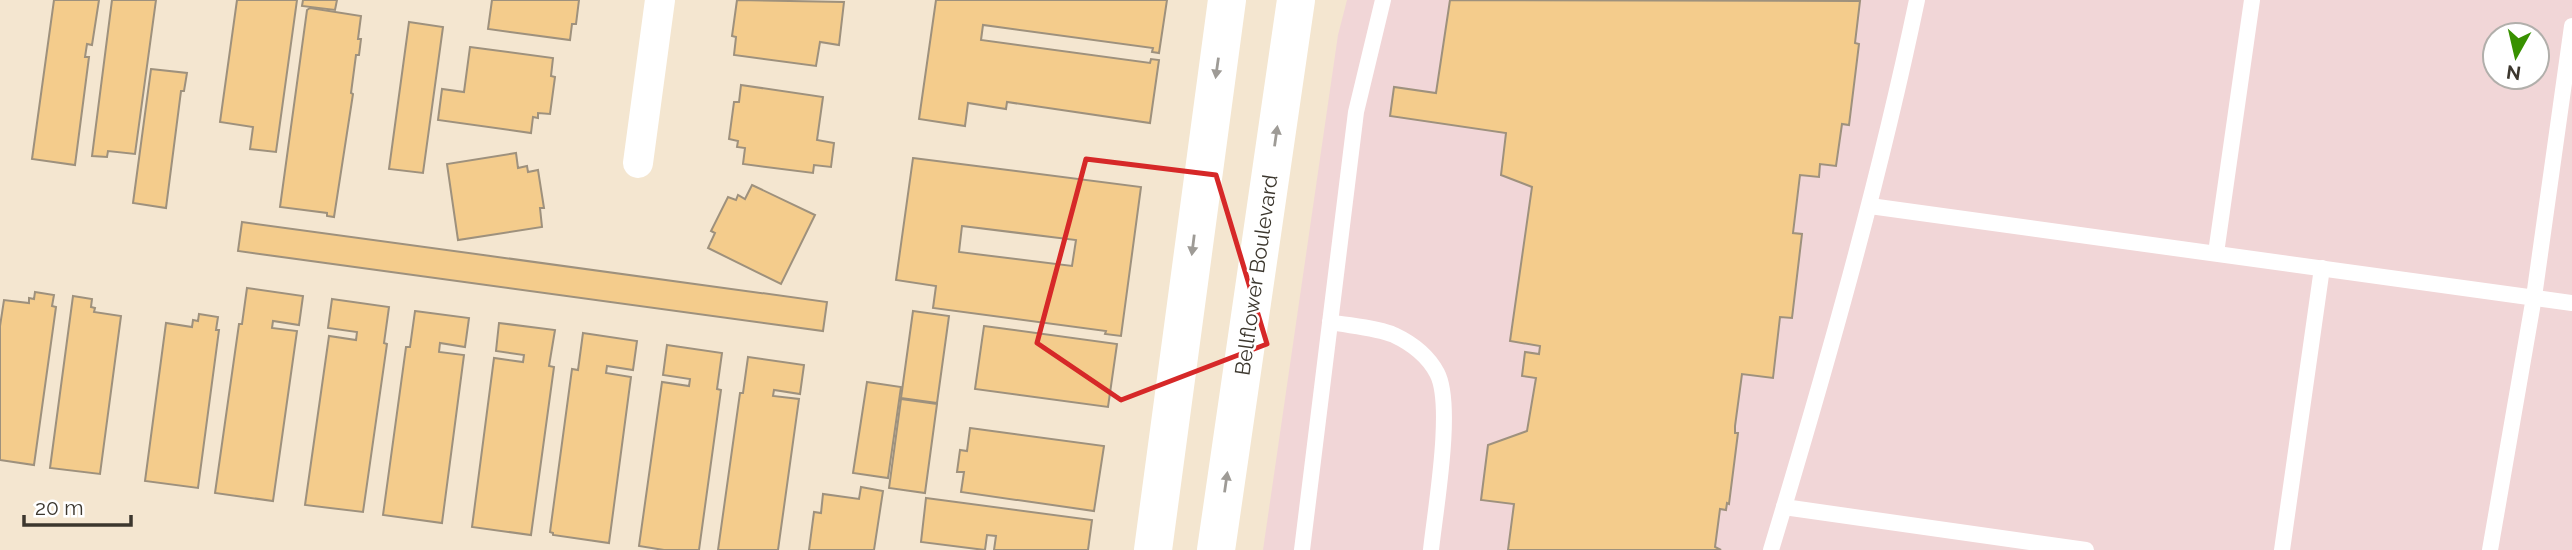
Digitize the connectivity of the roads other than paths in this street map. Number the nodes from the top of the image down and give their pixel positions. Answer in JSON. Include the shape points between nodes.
{"nodes":[{"id":1,"x":660,"y":0,"type":"edge"},
{"id":2,"x":1227,"y":0,"type":"edge"},
{"id":3,"x":1296,"y":0,"type":"edge"},
{"id":4,"x":1383,"y":0,"type":"edge"},
{"id":5,"x":1917,"y":0,"type":"edge"},
{"id":6,"x":2252,"y":0,"type":"edge"},
{"id":7,"x":2572,"y":26,"type":"edge"},
{"id":8,"x":638,"y":163,"type":"dead end"},
{"id":9,"x":1870,"y":206,"type":"junction"},
{"id":10,"x":2216,"y":253,"type":"junction"},
{"id":11,"x":2322,"y":268,"type":"junction"},
{"id":12,"x":2534,"y":298,"type":"junction"},
{"id":13,"x":2572,"y":303,"type":"edge"},
{"id":14,"x":1330,"y":322,"type":"junction"},
{"id":15,"x":1784,"y":507,"type":"junction"},
{"id":16,"x":1153,"y":550,"type":"edge"},
{"id":17,"x":1216,"y":550,"type":"edge"},
{"id":18,"x":1302,"y":550,"type":"edge"},
{"id":19,"x":1430,"y":550,"type":"edge"},
{"id":20,"x":1771,"y":550,"type":"edge"},
{"id":21,"x":2086,"y":550,"type":"edge"},
{"id":22,"x":2282,"y":550,"type":"edge"},
{"id":23,"x":2490,"y":550,"type":"edge"}],
"edges":[{"from":1,"to":8,"type":"street"},
{"from":2,"to":16,"type":"main road","one_way":true},
{"from":17,"to":3,"type":"main road","name":"Bellflower Boulevard","one_way":true},
{"from":4,"to":14,"type":"lane","via":[[1356,111]]},
{"from":5,"to":9,"type":"lane"},
{"from":6,"to":10,"type":"lane"},
{"from":7,"to":12,"type":"lane"},
{"from":9,"to":10,"type":"lane"},
{"from":9,"to":15,"type":"lane"},
{"from":10,"to":11,"type":"lane"},
{"from":11,"to":12,"type":"lane"},
{"from":11,"to":22,"type":"lane"},
{"from":12,"to":13,"type":"lane"},
{"from":12,"to":23,"type":"lane"},
{"from":14,"to":18,"type":"lane"},
{"from":14,"to":19,"type":"lane","via":[[1391,334],[1414,346],[1438,374],[1445,423]]},
{"from":15,"to":20,"type":"lane"},
{"from":15,"to":21,"type":"lane"}]}
